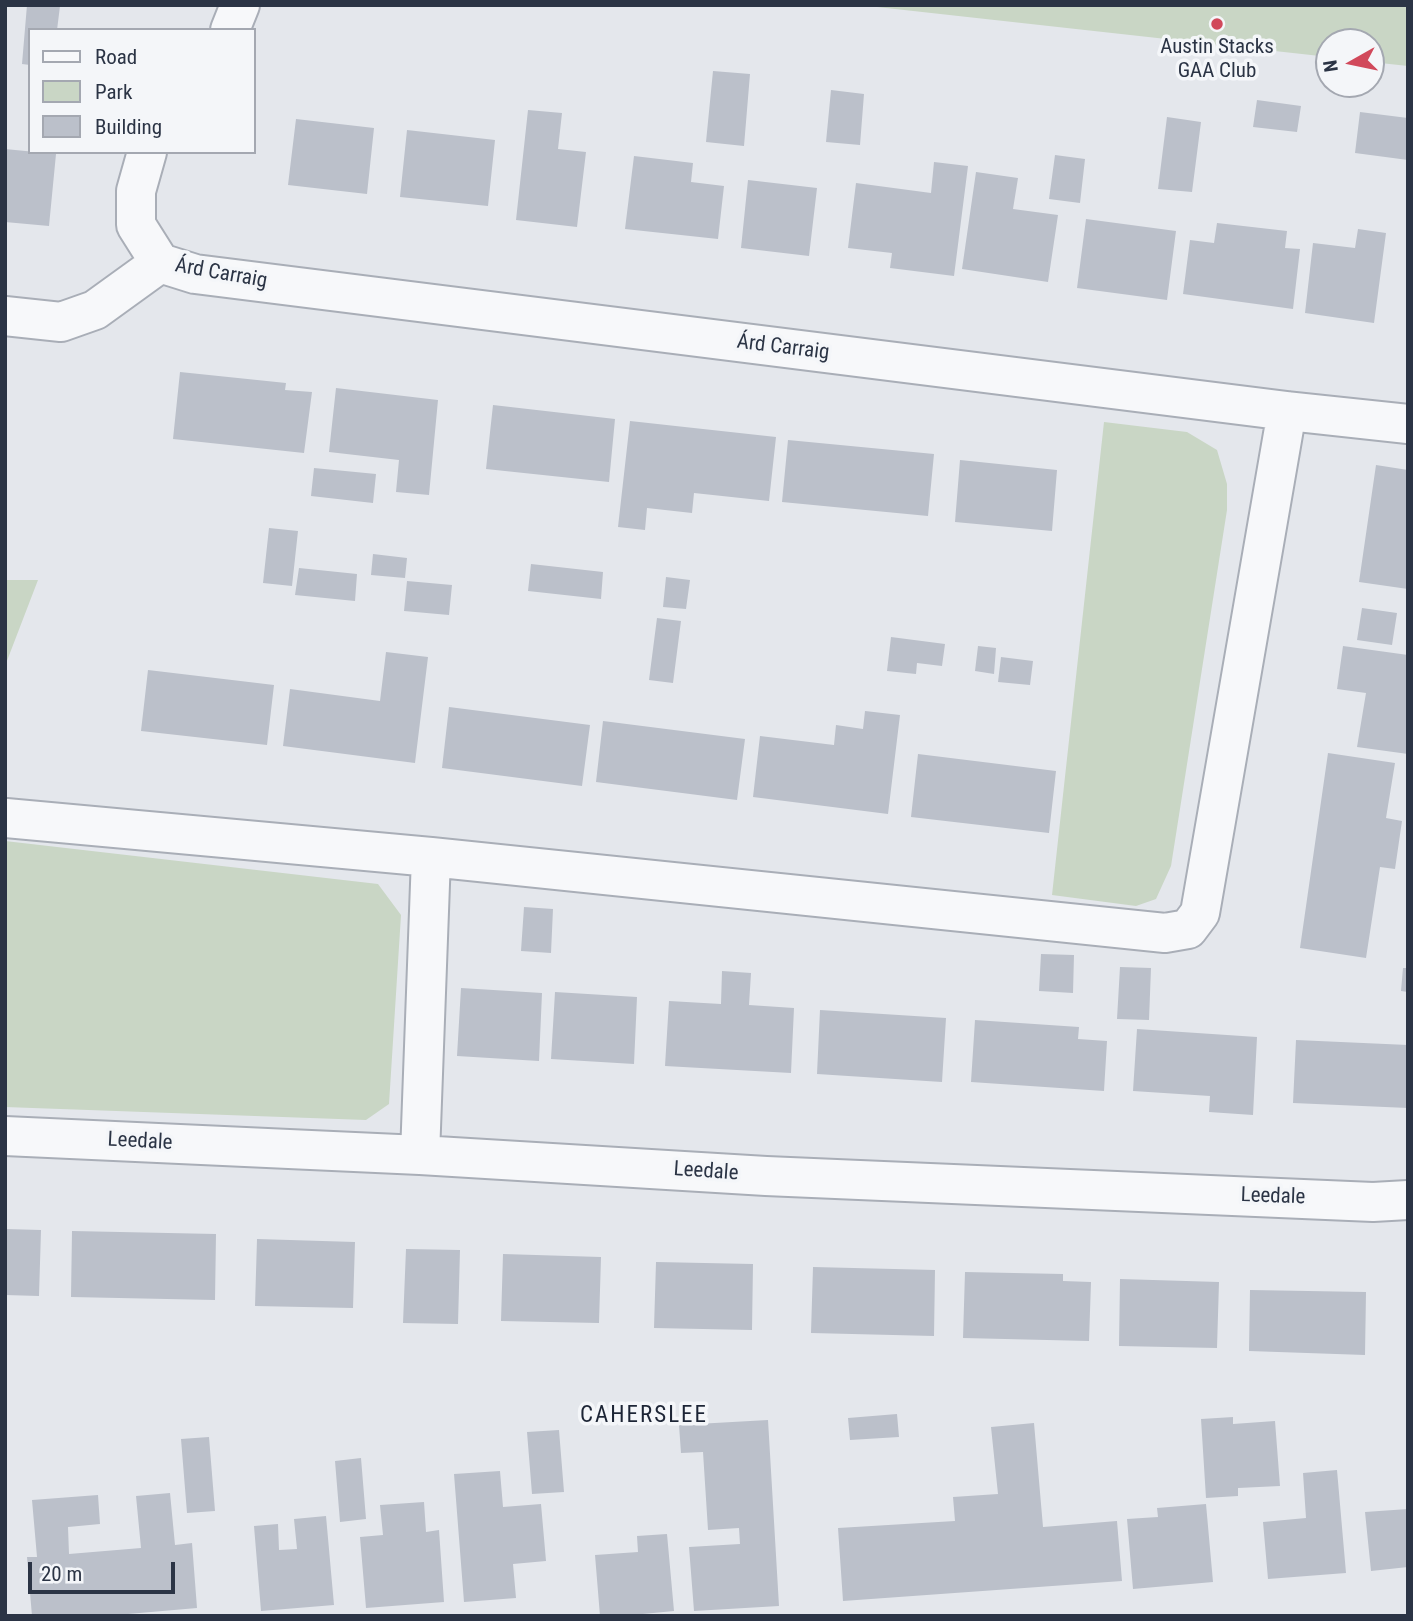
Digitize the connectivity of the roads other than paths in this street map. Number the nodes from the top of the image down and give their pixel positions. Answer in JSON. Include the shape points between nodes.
{"nodes":[{"id":1,"x":240,"y":5,"type":"edge"},
{"id":2,"x":231,"y":28,"type":"edge"},
{"id":3,"x":147,"y":154,"type":"edge"},
{"id":4,"x":160,"y":263,"type":"junction"},
{"id":5,"x":5,"y":316,"type":"edge"},
{"id":6,"x":1287,"y":411,"type":"junction"},
{"id":7,"x":1408,"y":424,"type":"edge"},
{"id":8,"x":6,"y":818,"type":"edge"},
{"id":9,"x":431,"y":857,"type":"junction"},
{"id":10,"x":5,"y":1136,"type":"edge"},
{"id":11,"x":420,"y":1155,"type":"junction"},
{"id":12,"x":1408,"y":1200,"type":"edge"}],
"edges":[{"from":1,"to":2,"type":"street"},
{"from":3,"to":4,"type":"street","via":[[136,191],[136,225]]},
{"from":4,"to":5,"type":"street","via":[[94,310],[61,322]]},
{"from":4,"to":6,"type":"street","name":"Árd Carraig","via":[[195,274]]},
{"from":6,"to":7,"type":"street","name":"Árd Carraig"},
{"from":6,"to":9,"type":"street","via":[[1200,913],[1188,929],[1165,933]]},
{"from":8,"to":9,"type":"street"},
{"from":9,"to":11,"type":"street"},
{"from":10,"to":11,"type":"street","name":"Leedale"},
{"from":11,"to":12,"type":"street","name":"Leedale","via":[[766,1176]]}]}
